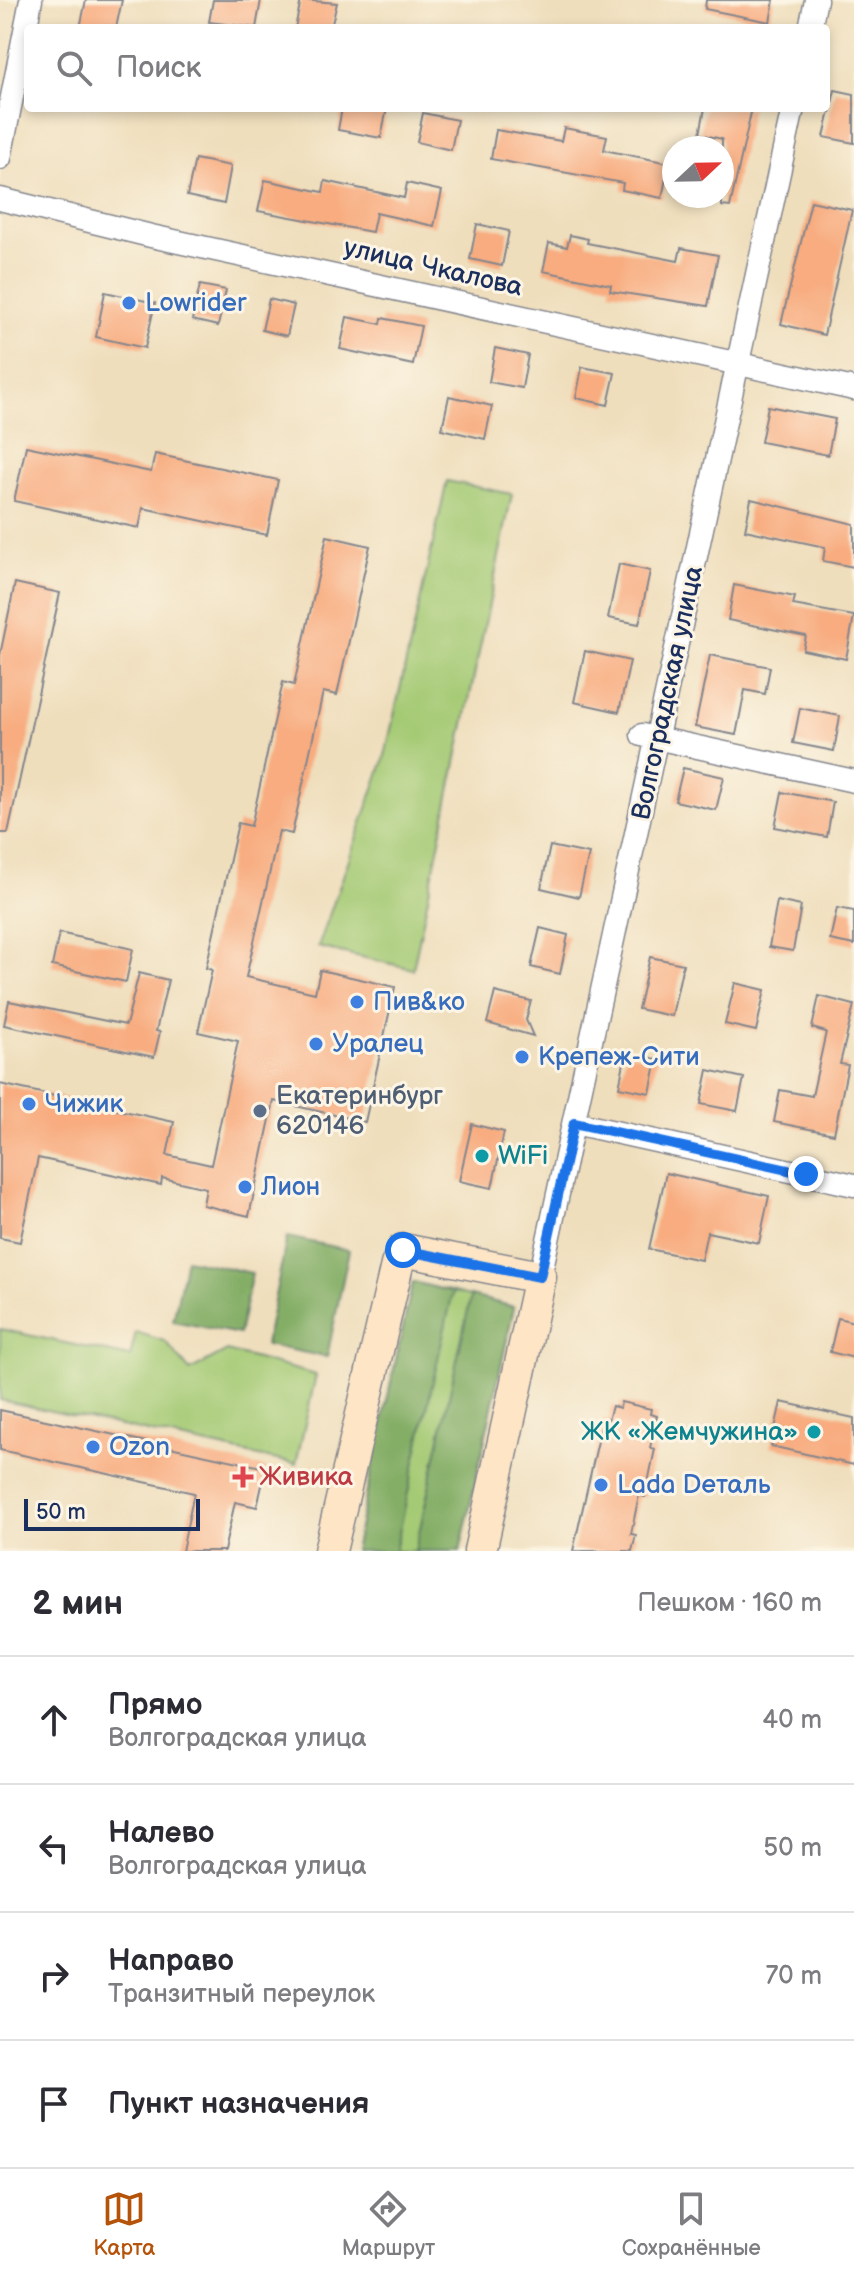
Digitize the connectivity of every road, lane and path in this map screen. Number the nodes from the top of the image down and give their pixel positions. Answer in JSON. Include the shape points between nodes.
{"nodes":[{"id":1,"x":31,"y":0,"type":"edge"},
{"id":2,"x":816,"y":0,"type":"edge"},
{"id":3,"x":26,"y":24,"type":"edge"},
{"id":4,"x":811,"y":24,"type":"edge"},
{"id":5,"x":24,"y":36,"type":"edge"},
{"id":6,"x":792,"y":112,"type":"edge"},
{"id":7,"x":0,"y":158,"type":"edge"},
{"id":8,"x":0,"y":199,"type":"edge"},
{"id":9,"x":736,"y":364,"type":"junction"},
{"id":10,"x":854,"y":389,"type":"edge"},
{"id":11,"x":650,"y":736,"type":"junction"},
{"id":12,"x":854,"y":781,"type":"edge"},
{"id":13,"x":574,"y":1123,"type":"junction"},
{"id":14,"x":854,"y":1185,"type":"edge"},
{"id":15,"x":540,"y":1277,"type":"junction"},
{"id":16,"x":330,"y":1551,"type":"edge"},
{"id":17,"x":480,"y":1551,"type":"edge"}],
"edges":[{"from":1,"to":3,"type":"street"},
{"from":2,"to":4,"type":"street"},
{"from":5,"to":7,"type":"street"},
{"from":6,"to":9,"type":"street","name":"Волгоградская улица"},
{"from":8,"to":9,"type":"street","name":"улица Чкалова"},
{"from":9,"to":10,"type":"street","name":"улица Чкалова"},
{"from":9,"to":11,"type":"street","name":"Волгоградская улица"},
{"from":11,"to":12,"type":"street"},
{"from":11,"to":13,"type":"street","name":"Волгоградская улица"},
{"from":13,"to":14,"type":"street"},
{"from":13,"to":15,"type":"street","name":"Волгоградская улица"},
{"from":15,"to":16,"type":"street","via":[[403,1250]]},
{"from":15,"to":17,"type":"street","name":"Волгоградская улица"}]}
